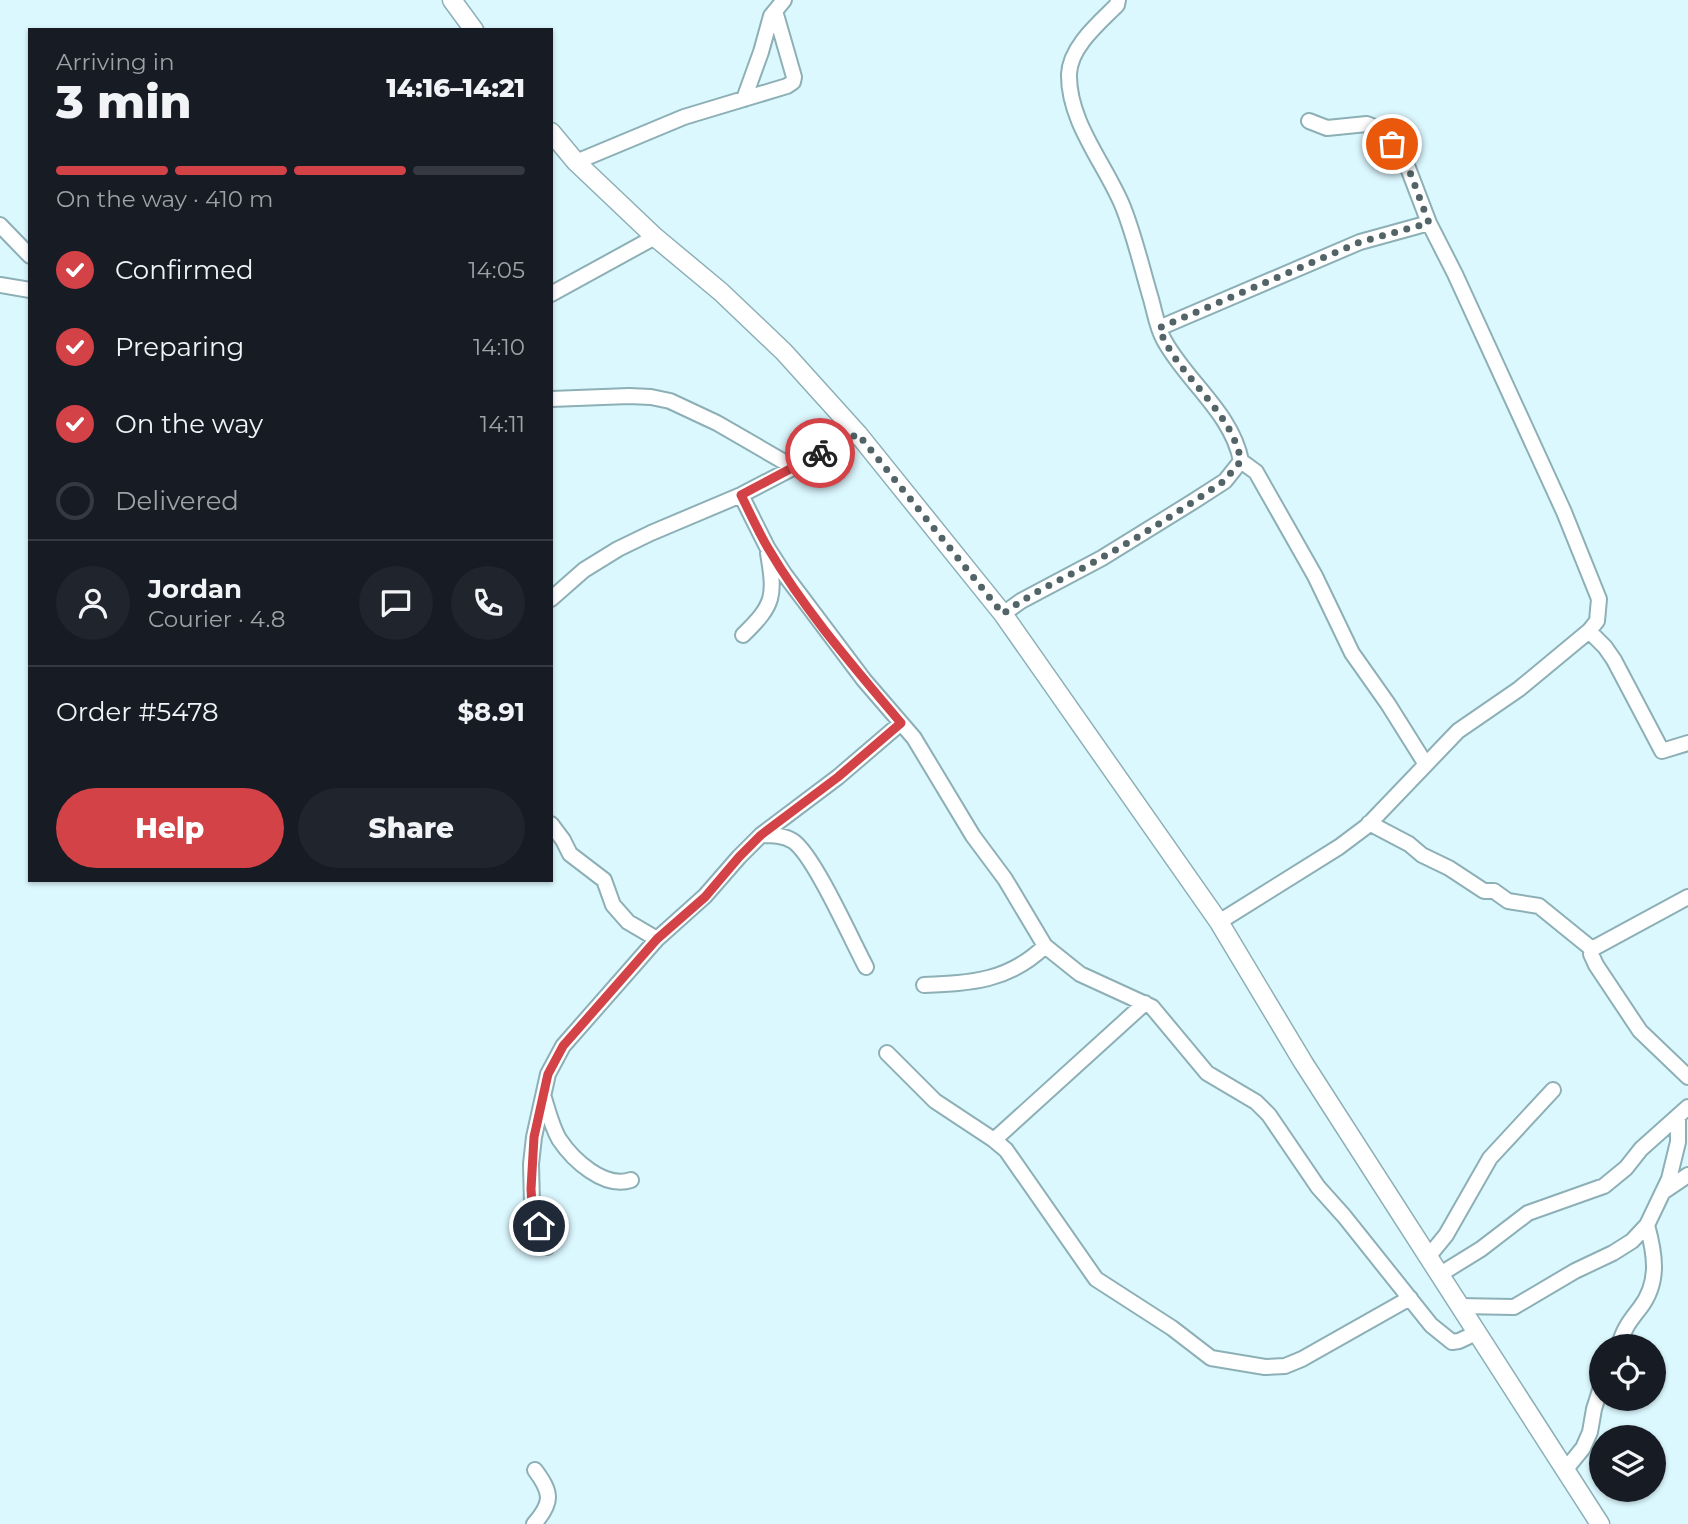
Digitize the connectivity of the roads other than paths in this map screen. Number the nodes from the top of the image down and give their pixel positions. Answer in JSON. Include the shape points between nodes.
{"nodes":[{"id":1,"x":452,"y":0,"type":"edge"},
{"id":2,"x":1118,"y":0,"type":"edge"},
{"id":3,"x":780,"y":5,"type":"edge"},
{"id":4,"x":473,"y":28,"type":"edge"},
{"id":5,"x":744,"y":99,"type":"junction"},
{"id":6,"x":1309,"y":121,"type":"dead end"},
{"id":7,"x":553,"y":134,"type":"edge"},
{"id":8,"x":576,"y":162,"type":"junction"},
{"id":9,"x":1429,"y":223,"type":"junction"},
{"id":10,"x":0,"y":225,"type":"edge"},
{"id":11,"x":655,"y":237,"type":"junction"},
{"id":12,"x":28,"y":254,"type":"edge"},
{"id":13,"x":0,"y":285,"type":"edge"},
{"id":14,"x":28,"y":290,"type":"edge"},
{"id":15,"x":553,"y":293,"type":"edge"},
{"id":16,"x":1159,"y":328,"type":"junction"},
{"id":17,"x":553,"y":399,"type":"edge"},
{"id":18,"x":858,"y":434,"type":"junction"},
{"id":19,"x":1241,"y":461,"type":"junction"},
{"id":20,"x":793,"y":467,"type":"junction"},
{"id":21,"x":741,"y":495,"type":"junction"},
{"id":22,"x":767,"y":547,"type":"junction"},
{"id":23,"x":553,"y":597,"type":"edge"},
{"id":24,"x":1003,"y":614,"type":"junction"},
{"id":25,"x":1589,"y":631,"type":"junction"},
{"id":26,"x":743,"y":635,"type":"dead end"},
{"id":27,"x":901,"y":723,"type":"junction"},
{"id":28,"x":1688,"y":743,"type":"edge"},
{"id":29,"x":1425,"y":763,"type":"junction"},
{"id":30,"x":1369,"y":823,"type":"junction"},
{"id":31,"x":553,"y":827,"type":"edge"},
{"id":32,"x":761,"y":835,"type":"junction"},
{"id":33,"x":1688,"y":897,"type":"edge"},
{"id":34,"x":1219,"y":922,"type":"junction"},
{"id":35,"x":657,"y":939,"type":"junction"},
{"id":36,"x":1045,"y":946,"type":"junction"},
{"id":37,"x":1592,"y":949,"type":"junction"},
{"id":38,"x":866,"y":967,"type":"dead end"},
{"id":39,"x":924,"y":985,"type":"dead end"},
{"id":40,"x":1145,"y":1003,"type":"junction"},
{"id":41,"x":887,"y":1053,"type":"dead end"},
{"id":42,"x":1688,"y":1077,"type":"edge"},
{"id":43,"x":1553,"y":1090,"type":"dead end"},
{"id":44,"x":543,"y":1096,"type":"junction"},
{"id":45,"x":1683,"y":1112,"type":"edge"},
{"id":46,"x":994,"y":1140,"type":"junction"},
{"id":47,"x":1688,"y":1175,"type":"edge"},
{"id":48,"x":631,"y":1180,"type":"dead end"},
{"id":49,"x":1662,"y":1192,"type":"junction"},
{"id":50,"x":1647,"y":1224,"type":"junction"},
{"id":51,"x":547,"y":1247,"type":"dead end"},
{"id":52,"x":1428,"y":1256,"type":"junction"},
{"id":53,"x":1439,"y":1275,"type":"junction"},
{"id":54,"x":1410,"y":1298,"type":"junction"},
{"id":55,"x":1459,"y":1306,"type":"junction"},
{"id":56,"x":1476,"y":1333,"type":"junction"},
{"id":57,"x":1622,"y":1334,"type":"edge"},
{"id":58,"x":1594,"y":1411,"type":"edge"},
{"id":59,"x":1566,"y":1469,"type":"junction"},
{"id":60,"x":535,"y":1470,"type":"dead end"},
{"id":61,"x":534,"y":1524,"type":"edge"},
{"id":62,"x":1600,"y":1524,"type":"edge"}],
"edges":[{"from":1,"to":4,"type":"street"},
{"from":2,"to":16,"type":"street","via":[[1087,36],[1069,75],[1085,134],[1123,206]]},
{"from":3,"to":5,"type":"street","via":[[771,16]]},
{"from":3,"to":5,"type":"street","via":[[793,82]]},
{"from":5,"to":8,"type":"street","via":[[684,117]]},
{"from":6,"to":9,"type":"street","via":[[1327,128],[1367,124],[1382,130],[1408,167]]},
{"from":7,"to":8,"type":"street"},
{"from":8,"to":11,"type":"street"},
{"from":9,"to":16,"type":"street","via":[[1360,242]]},
{"from":9,"to":25,"type":"street","via":[[1564,512],[1599,599],[1597,621]]},
{"from":10,"to":12,"type":"street"},
{"from":11,"to":15,"type":"street"},
{"from":11,"to":18,"type":"street","via":[[763,330]]},
{"from":13,"to":14,"type":"street"},
{"from":16,"to":19,"type":"street","via":[[1225,424]]},
{"from":17,"to":20,"type":"street","via":[[629,396],[670,401]]},
{"from":18,"to":20,"type":"street"},
{"from":18,"to":24,"type":"street"},
{"from":19,"to":24,"type":"street","via":[[1224,481],[1194,501]]},
{"from":19,"to":29,"type":"street","via":[[1256,472],[1352,653]]},
{"from":20,"to":21,"type":"street"},
{"from":21,"to":22,"type":"street"},
{"from":21,"to":23,"type":"street","via":[[618,549]]},
{"from":22,"to":26,"type":"street","via":[[771,600]]},
{"from":22,"to":27,"type":"street"},
{"from":24,"to":34,"type":"street"},
{"from":25,"to":28,"type":"street","via":[[1614,660],[1662,751]]},
{"from":25,"to":29,"type":"street","via":[[1458,731]]},
{"from":27,"to":32,"type":"street"},
{"from":27,"to":36,"type":"street"},
{"from":29,"to":30,"type":"street"},
{"from":30,"to":34,"type":"street","via":[[1339,847]]},
{"from":30,"to":37,"type":"street","via":[[1485,891],[1539,906]]},
{"from":31,"to":35,"type":"street","via":[[570,854],[604,880],[614,905],[628,922]]},
{"from":32,"to":35,"type":"street","via":[[705,897]]},
{"from":32,"to":38,"type":"street","via":[[779,835],[800,847]]},
{"from":33,"to":37,"type":"street"},
{"from":34,"to":52,"type":"street"},
{"from":35,"to":44,"type":"street","via":[[563,1046],[548,1074]]},
{"from":36,"to":39,"type":"street","via":[[1017,969],[988,979]]},
{"from":36,"to":40,"type":"street","via":[[1080,974]]},
{"from":37,"to":42,"type":"street","via":[[1596,965],[1640,1031]]},
{"from":40,"to":46,"type":"street"},
{"from":40,"to":54,"type":"street","via":[[1207,1073],[1269,1115],[1318,1187]]},
{"from":41,"to":46,"type":"street","via":[[935,1101]]},
{"from":43,"to":52,"type":"street","via":[[1490,1158],[1446,1235]]},
{"from":44,"to":48,"type":"street","via":[[558,1137],[569,1151],[601,1177],[622,1183]]},
{"from":44,"to":51,"type":"street","via":[[534,1137],[531,1189]]},
{"from":45,"to":49,"type":"street"},
{"from":45,"to":53,"type":"street","via":[[1604,1186],[1528,1213]]},
{"from":46,"to":54,"type":"street","via":[[1096,1279],[1211,1359],[1284,1366]]},
{"from":47,"to":49,"type":"street"},
{"from":49,"to":50,"type":"street"},
{"from":50,"to":55,"type":"street","via":[[1613,1253],[1514,1307]]},
{"from":50,"to":57,"type":"street","via":[[1654,1278],[1644,1303]]},
{"from":52,"to":53,"type":"street"},
{"from":53,"to":55,"type":"street"},
{"from":54,"to":56,"type":"street","via":[[1450,1341]]},
{"from":55,"to":56,"type":"street"},
{"from":56,"to":59,"type":"street"},
{"from":58,"to":59,"type":"street","via":[[1583,1448]]},
{"from":59,"to":62,"type":"street"},
{"from":60,"to":61,"type":"street","via":[[549,1494]]}]}
